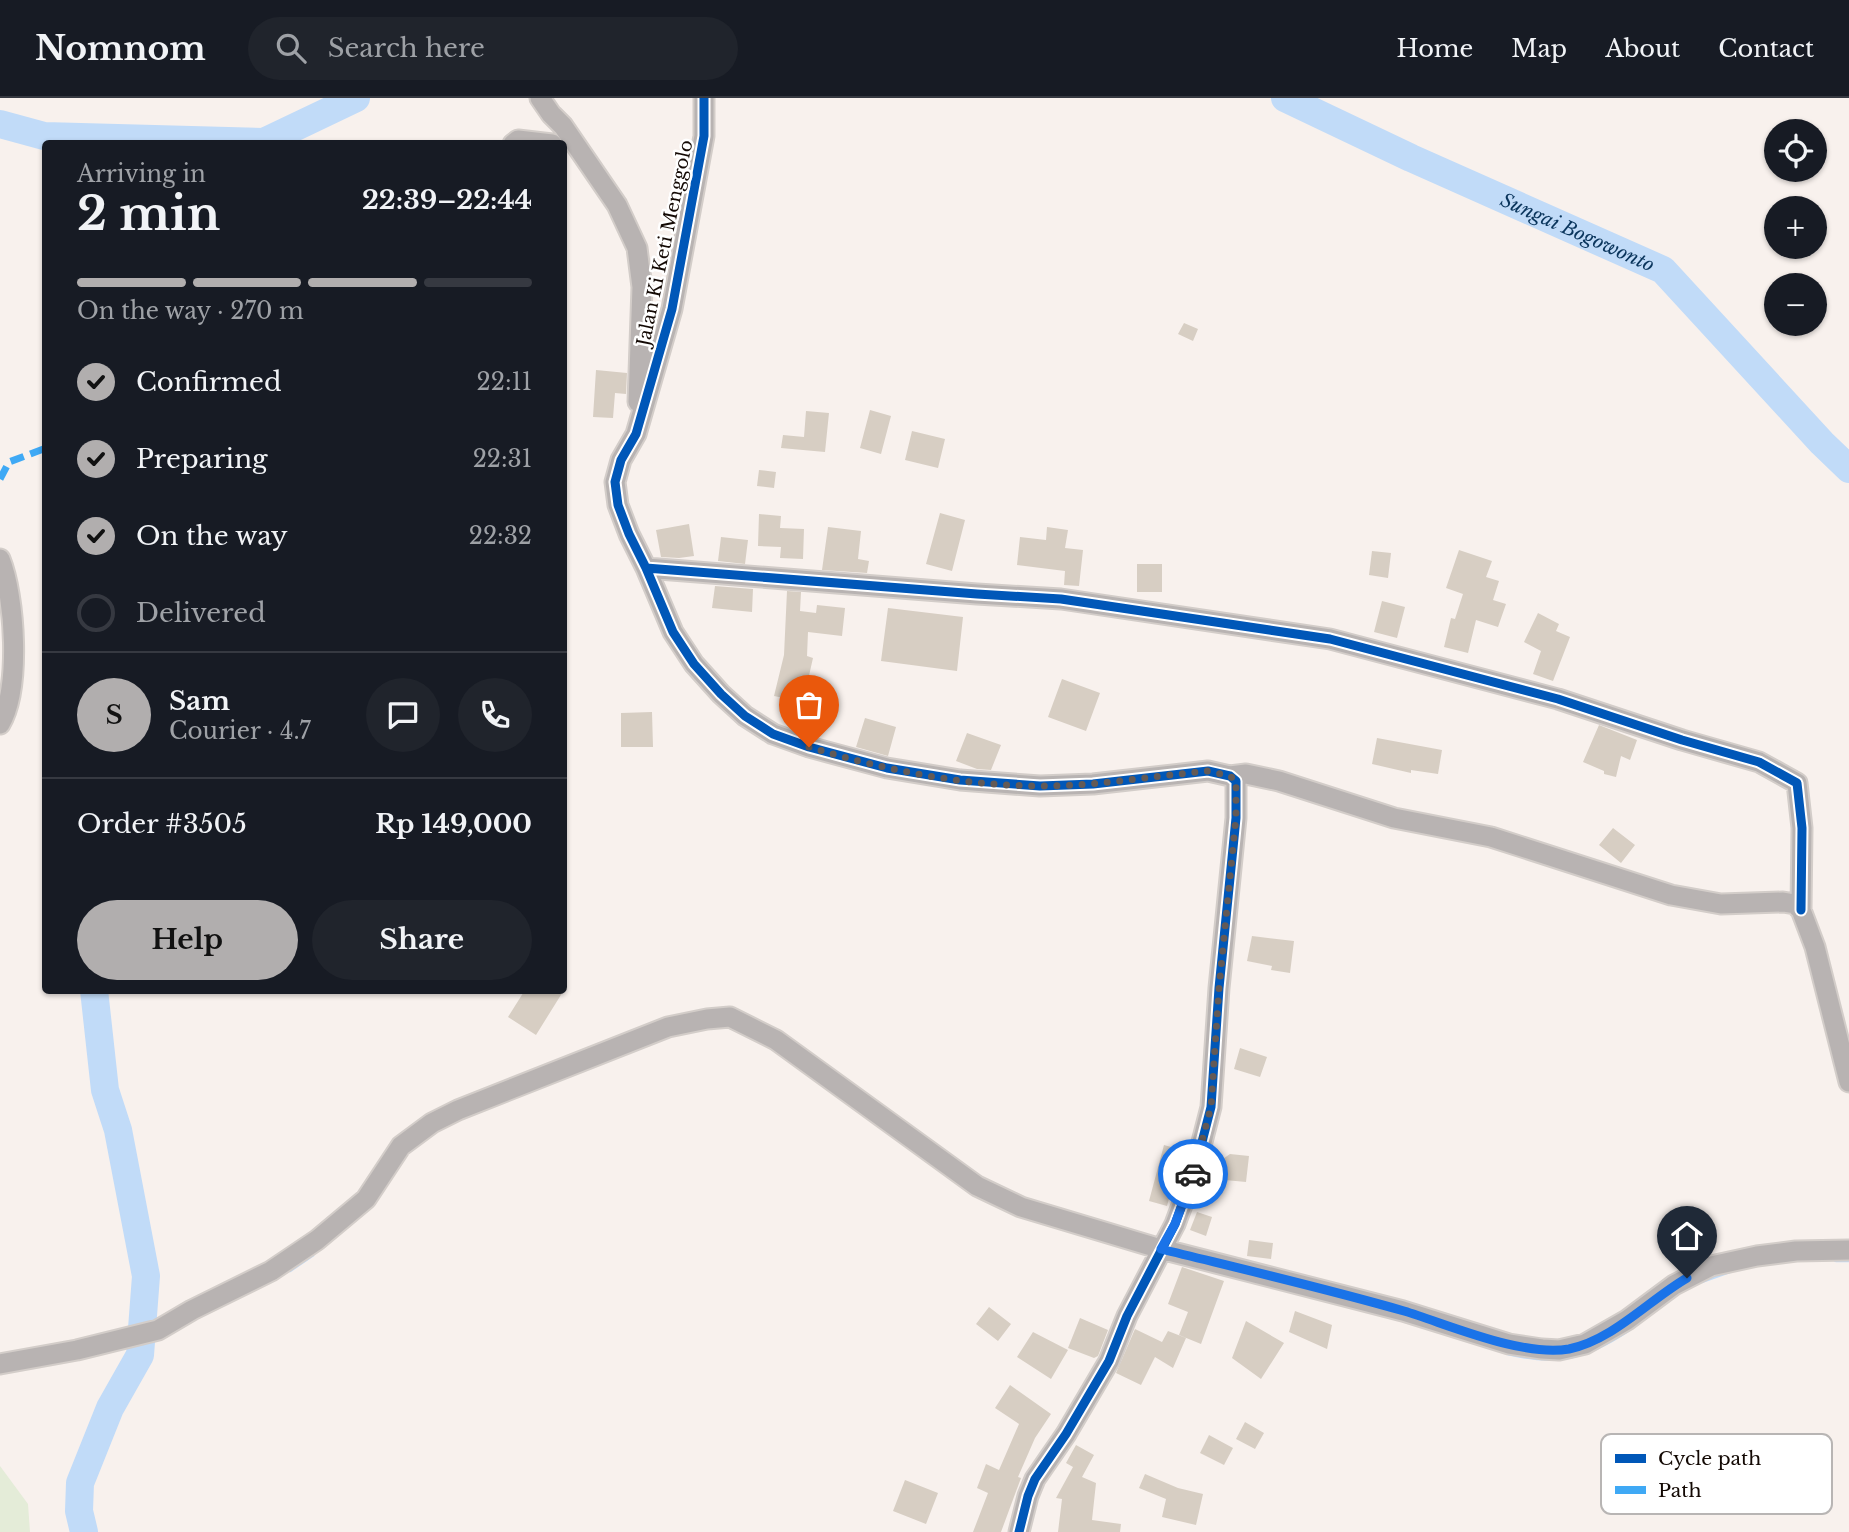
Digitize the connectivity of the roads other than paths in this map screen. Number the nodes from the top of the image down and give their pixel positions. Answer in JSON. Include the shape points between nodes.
{"nodes":[{"id":1,"x":704,"y":98,"type":"edge"},
{"id":2,"x":545,"y":106,"type":"edge"},
{"id":3,"x":570,"y":145,"type":"edge"},
{"id":4,"x":636,"y":434,"type":"junction"},
{"id":5,"x":0,"y":559,"type":"edge"},
{"id":6,"x":646,"y":568,"type":"junction"},
{"id":7,"x":0,"y":724,"type":"edge"},
{"id":8,"x":1230,"y":776,"type":"junction"},
{"id":9,"x":1801,"y":910,"type":"junction"},
{"id":10,"x":1849,"y":1082,"type":"edge"},
{"id":11,"x":1849,"y":1250,"type":"edge"},
{"id":12,"x":1157,"y":1256,"type":"junction"},
{"id":13,"x":0,"y":1364,"type":"edge"},
{"id":14,"x":1019,"y":1532,"type":"edge"}],
"edges":[{"from":1,"to":4,"type":"street","name":"Jalan Ki Keti Menggolo","via":[[704,136],[672,309]]},
{"from":2,"to":3,"type":"street","via":[[563,126]]},
{"from":3,"to":4,"type":"street","via":[[626,219],[637,248],[642,287]]},
{"from":4,"to":6,"type":"street","via":[[615,482],[618,505]]},
{"from":5,"to":7,"type":"street","via":[[8,585],[13,659]]},
{"from":6,"to":8,"type":"street","via":[[678,640],[721,695],[773,734],[809,747],[887,768],[1011,785],[1093,783],[1208,771]]},
{"from":6,"to":9,"type":"street","via":[[1061,599],[1330,639],[1558,699],[1759,762],[1797,783],[1802,828]]},
{"from":8,"to":9,"type":"street","via":[[1246,774],[1279,781],[1394,817],[1492,837],[1671,895],[1721,904],[1790,903]]},
{"from":8,"to":12,"type":"street","via":[[1236,781],[1236,817],[1211,1107],[1194,1173]]},
{"from":9,"to":10,"type":"street","via":[[1815,947]]},
{"from":11,"to":12,"type":"street","via":[[1796,1251],[1712,1266],[1674,1285],[1585,1344],[1559,1350],[1509,1344],[1390,1307]]},
{"from":12,"to":13,"type":"street","via":[[1021,1207],[977,1186],[776,1040],[730,1017],[707,1018],[668,1027],[432,1123],[401,1146],[366,1199],[317,1240],[271,1271],[158,1330]]},
{"from":12,"to":14,"type":"street","via":[[1109,1361],[1035,1479]]}]}
